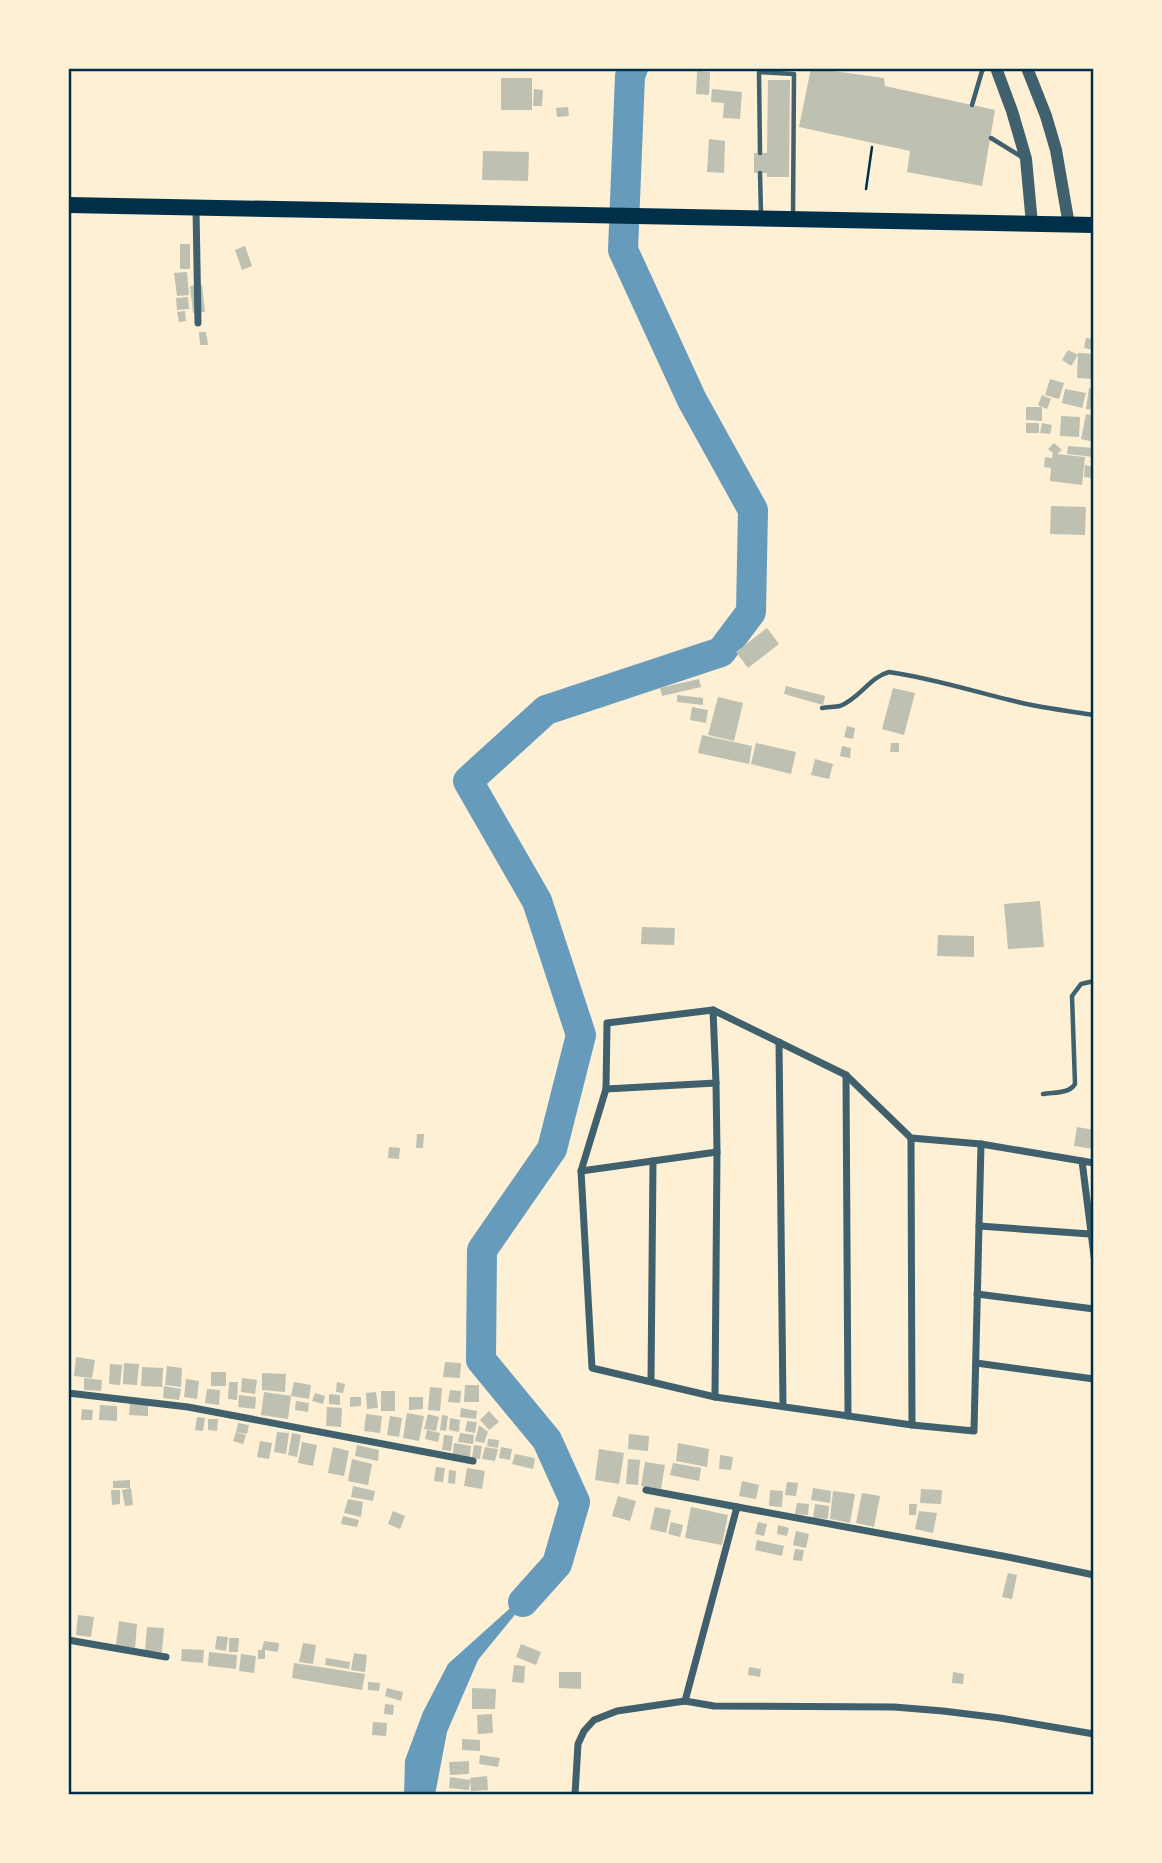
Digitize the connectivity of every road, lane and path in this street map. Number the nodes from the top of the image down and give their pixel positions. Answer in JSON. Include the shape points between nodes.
{"nodes":[{"id":1,"x":985,"y":68,"type":"edge"},
{"id":2,"x":996,"y":68,"type":"edge"},
{"id":3,"x":1027,"y":68,"type":"edge"},
{"id":4,"x":972,"y":105,"type":"dead end"},
{"id":5,"x":990,"y":138,"type":"dead end"},
{"id":6,"x":872,"y":146,"type":"dead end"},
{"id":7,"x":760,"y":153,"type":"dead end"},
{"id":8,"x":1026,"y":159,"type":"junction"},
{"id":9,"x":760,"y":173,"type":"dead end"},
{"id":10,"x":866,"y":189,"type":"dead end"},
{"id":11,"x":68,"y":205,"type":"edge"},
{"id":12,"x":197,"y":207,"type":"junction"},
{"id":13,"x":761,"y":219,"type":"junction"},
{"id":14,"x":793,"y":220,"type":"junction"},
{"id":15,"x":1032,"y":224,"type":"junction"},
{"id":16,"x":1069,"y":225,"type":"junction"},
{"id":17,"x":1094,"y":225,"type":"edge"},
{"id":18,"x":198,"y":323,"type":"dead end"},
{"id":19,"x":822,"y":708,"type":"dead end"},
{"id":20,"x":1094,"y":715,"type":"edge"},
{"id":21,"x":1094,"y":981,"type":"edge"},
{"id":22,"x":713,"y":1010,"type":"junction"},
{"id":23,"x":779,"y":1042,"type":"junction"},
{"id":24,"x":846,"y":1074,"type":"junction"},
{"id":25,"x":716,"y":1083,"type":"junction"},
{"id":26,"x":606,"y":1088,"type":"junction"},
{"id":27,"x":1044,"y":1094,"type":"dead end"},
{"id":28,"x":911,"y":1138,"type":"junction"},
{"id":29,"x":981,"y":1144,"type":"junction"},
{"id":30,"x":717,"y":1152,"type":"junction"},
{"id":31,"x":653,"y":1161,"type":"junction"},
{"id":32,"x":1082,"y":1161,"type":"junction"},
{"id":33,"x":1094,"y":1163,"type":"edge"},
{"id":34,"x":581,"y":1171,"type":"junction"},
{"id":35,"x":979,"y":1226,"type":"junction"},
{"id":36,"x":1090,"y":1234,"type":"junction"},
{"id":37,"x":1094,"y":1256,"type":"edge"},
{"id":38,"x":977,"y":1294,"type":"junction"},
{"id":39,"x":1094,"y":1309,"type":"edge"},
{"id":40,"x":976,"y":1363,"type":"junction"},
{"id":41,"x":1094,"y":1379,"type":"edge"},
{"id":42,"x":651,"y":1381,"type":"junction"},
{"id":43,"x":68,"y":1394,"type":"edge"},
{"id":44,"x":715,"y":1397,"type":"junction"},
{"id":45,"x":783,"y":1406,"type":"junction"},
{"id":46,"x":848,"y":1416,"type":"junction"},
{"id":47,"x":912,"y":1425,"type":"junction"},
{"id":48,"x":473,"y":1461,"type":"dead end"},
{"id":49,"x":646,"y":1490,"type":"dead end"},
{"id":50,"x":737,"y":1507,"type":"junction"},
{"id":51,"x":1094,"y":1575,"type":"edge"},
{"id":52,"x":68,"y":1640,"type":"edge"},
{"id":53,"x":166,"y":1657,"type":"dead end"},
{"id":54,"x":685,"y":1701,"type":"junction"},
{"id":55,"x":1094,"y":1734,"type":"edge"},
{"id":56,"x":575,"y":1795,"type":"edge"}],
"edges":[{"from":1,"to":4,"type":"lane"},
{"from":2,"to":8,"type":"street"},
{"from":3,"to":16,"type":"street","via":[[1056,150]]},
{"from":5,"to":8,"type":"lane"},
{"from":6,"to":10,"type":"path"},
{"from":7,"to":14,"type":"lane","via":[[759,72],[794,74]]},
{"from":8,"to":15,"type":"street"},
{"from":9,"to":13,"type":"lane"},
{"from":11,"to":12,"type":"main road"},
{"from":12,"to":13,"type":"main road"},
{"from":12,"to":18,"type":"street"},
{"from":13,"to":14,"type":"main road"},
{"from":14,"to":15,"type":"main road"},
{"from":15,"to":16,"type":"main road"},
{"from":16,"to":17,"type":"main road"},
{"from":19,"to":20,"type":"lane","via":[[841,706],[889,672]]},
{"from":21,"to":27,"type":"lane","via":[[1082,984],[1072,996],[1075,1084],[1068,1090]]},
{"from":22,"to":23,"type":"street"},
{"from":22,"to":25,"type":"street"},
{"from":22,"to":26,"type":"street","via":[[607,1023]]},
{"from":23,"to":24,"type":"street"},
{"from":23,"to":45,"type":"street"},
{"from":24,"to":28,"type":"street"},
{"from":24,"to":46,"type":"street"},
{"from":25,"to":26,"type":"street"},
{"from":25,"to":30,"type":"street"},
{"from":26,"to":34,"type":"street"},
{"from":28,"to":29,"type":"street"},
{"from":28,"to":47,"type":"street"},
{"from":29,"to":32,"type":"street"},
{"from":29,"to":35,"type":"street"},
{"from":30,"to":31,"type":"street"},
{"from":30,"to":44,"type":"street"},
{"from":31,"to":34,"type":"street"},
{"from":31,"to":42,"type":"street"},
{"from":32,"to":33,"type":"street"},
{"from":32,"to":36,"type":"street"},
{"from":34,"to":42,"type":"street","via":[[592,1368]]},
{"from":35,"to":36,"type":"street"},
{"from":35,"to":38,"type":"street"},
{"from":36,"to":37,"type":"street"},
{"from":38,"to":39,"type":"street"},
{"from":38,"to":40,"type":"street"},
{"from":40,"to":41,"type":"street"},
{"from":40,"to":47,"type":"street","via":[[974,1431]]},
{"from":42,"to":44,"type":"street"},
{"from":43,"to":48,"type":"street","via":[[188,1407]]},
{"from":44,"to":45,"type":"street"},
{"from":45,"to":46,"type":"street"},
{"from":46,"to":47,"type":"street"},
{"from":49,"to":50,"type":"street"},
{"from":50,"to":51,"type":"street"},
{"from":50,"to":54,"type":"street"},
{"from":52,"to":53,"type":"street"},
{"from":54,"to":55,"type":"street","via":[[714,1706],[894,1707]]},
{"from":54,"to":56,"type":"street","via":[[617,1711],[594,1720],[578,1744]]}]}
